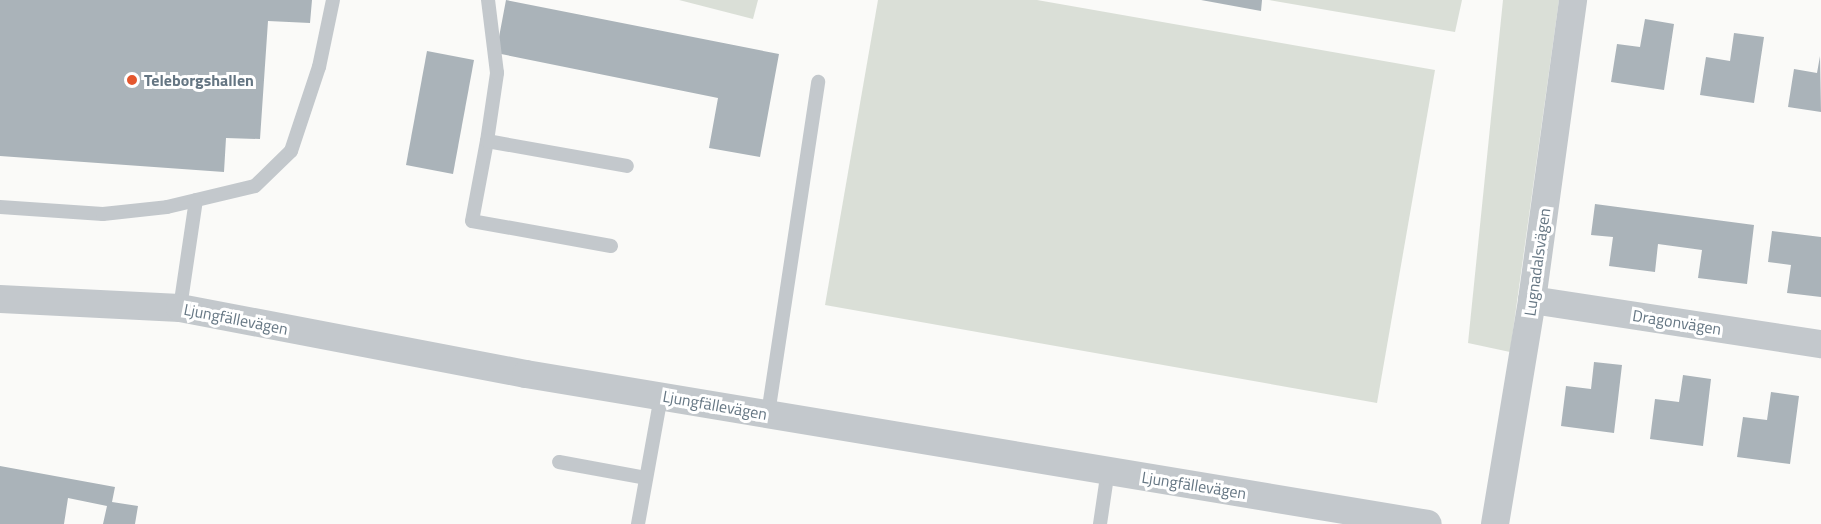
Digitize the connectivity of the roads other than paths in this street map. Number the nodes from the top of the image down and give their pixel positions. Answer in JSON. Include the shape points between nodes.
{"nodes":[{"id":1,"x":333,"y":0,"type":"edge"},
{"id":2,"x":488,"y":0,"type":"edge"},
{"id":3,"x":1573,"y":0,"type":"edge"},
{"id":4,"x":818,"y":82,"type":"dead end"},
{"id":5,"x":487,"y":141,"type":"junction"},
{"id":6,"x":627,"y":166,"type":"dead end"},
{"id":7,"x":196,"y":200,"type":"junction"},
{"id":8,"x":0,"y":207,"type":"edge"},
{"id":9,"x":611,"y":246,"type":"dead end"},
{"id":10,"x":0,"y":299,"type":"edge"},
{"id":11,"x":1532,"y":300,"type":"junction"},
{"id":12,"x":180,"y":308,"type":"junction"},
{"id":13,"x":1821,"y":344,"type":"edge"},
{"id":14,"x":661,"y":396,"type":"junction"},
{"id":15,"x":768,"y":414,"type":"junction"},
{"id":16,"x":559,"y":462,"type":"dead end"},
{"id":17,"x":1108,"y":471,"type":"junction"},
{"id":18,"x":646,"y":478,"type":"junction"},
{"id":19,"x":638,"y":524,"type":"edge"},
{"id":20,"x":1100,"y":524,"type":"edge"},
{"id":21,"x":1428,"y":524,"type":"edge"},
{"id":22,"x":1495,"y":524,"type":"edge"}],
"edges":[{"from":1,"to":7,"type":"lane","via":[[319,67],[291,151],[255,186]]},
{"from":2,"to":5,"type":"lane","via":[[497,73]]},
{"from":3,"to":11,"type":"street","name":"Lugnadalsvägen"},
{"from":4,"to":15,"type":"lane"},
{"from":5,"to":6,"type":"lane"},
{"from":5,"to":9,"type":"lane","via":[[472,221]]},
{"from":7,"to":8,"type":"lane","via":[[103,214]]},
{"from":7,"to":12,"type":"lane"},
{"from":10,"to":12,"type":"street","name":"Ljungfällevägen"},
{"from":11,"to":13,"type":"street","name":"Dragonvägen"},
{"from":11,"to":22,"type":"street","name":"Lugnadalsvägen"},
{"from":12,"to":14,"type":"street","name":"Ljungfällevägen"},
{"from":14,"to":15,"type":"street","name":"Ljungfällevägen"},
{"from":14,"to":18,"type":"lane"},
{"from":15,"to":17,"type":"street","name":"Ljungfällevägen"},
{"from":16,"to":18,"type":"lane"},
{"from":17,"to":20,"type":"lane"},
{"from":17,"to":21,"type":"street","name":"Ljungfällevägen"},
{"from":18,"to":19,"type":"lane"}]}
